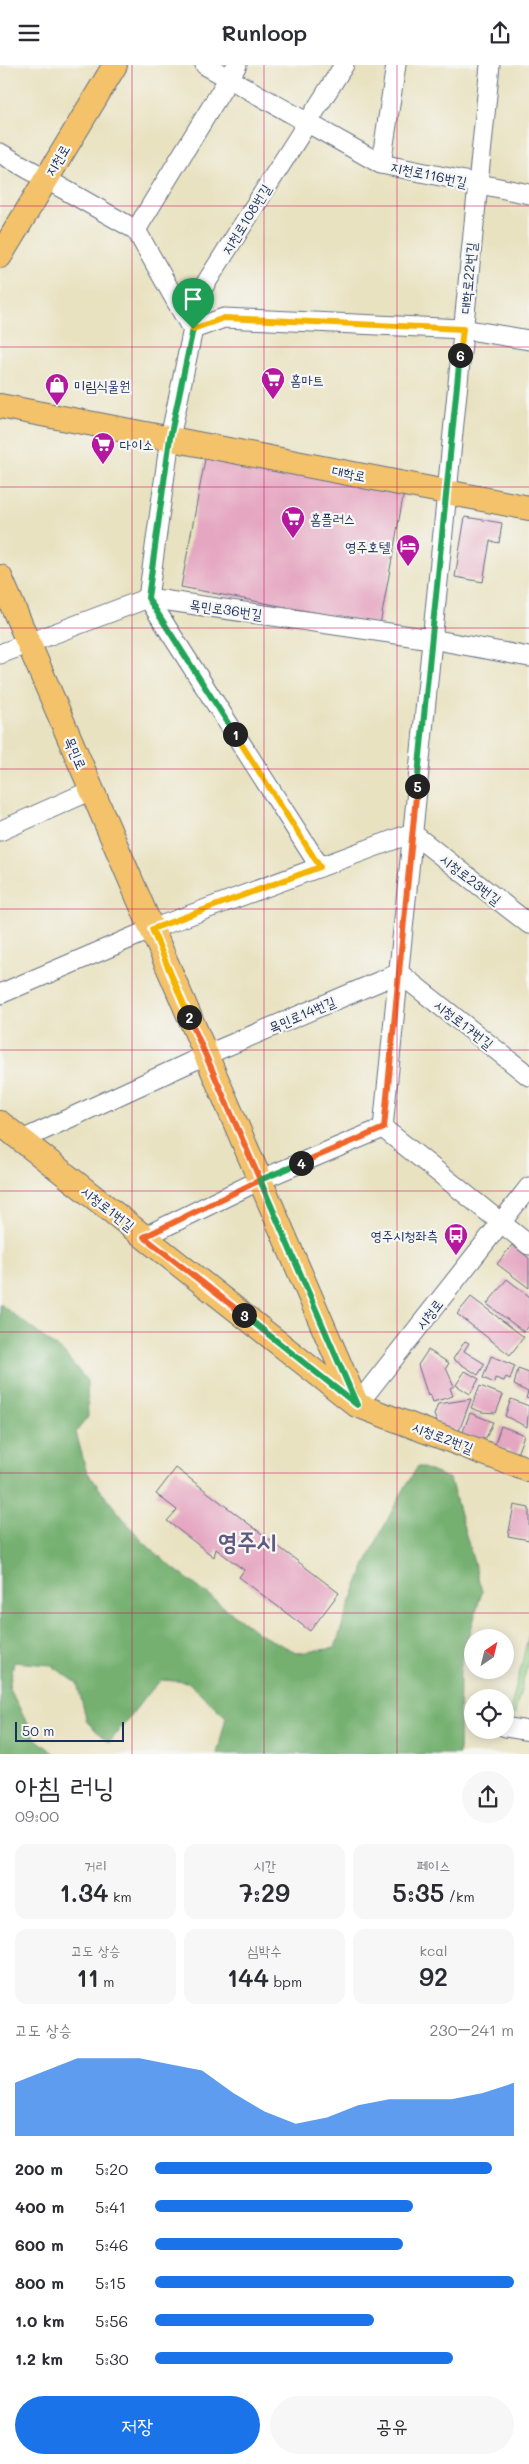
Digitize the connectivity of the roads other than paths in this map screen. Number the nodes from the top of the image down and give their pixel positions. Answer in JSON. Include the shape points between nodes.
{"nodes":[{"id":1,"x":115,"y":65,"type":"edge"},
{"id":2,"x":206,"y":65,"type":"edge"},
{"id":3,"x":344,"y":65,"type":"edge"},
{"id":4,"x":396,"y":65,"type":"edge"},
{"id":5,"x":490,"y":65,"type":"edge"},
{"id":6,"x":233,"y":72,"type":"edge"},
{"id":7,"x":307,"y":123,"type":"junction"},
{"id":8,"x":0,"y":153,"type":"edge"},
{"id":9,"x":381,"y":164,"type":"junction"},
{"id":10,"x":45,"y":181,"type":"junction"},
{"id":11,"x":476,"y":185,"type":"junction"},
{"id":12,"x":529,"y":194,"type":"edge"},
{"id":13,"x":136,"y":230,"type":"junction"},
{"id":14,"x":0,"y":256,"type":"edge"},
{"id":15,"x":189,"y":323,"type":"junction"},
{"id":16,"x":463,"y":329,"type":"junction"},
{"id":17,"x":529,"y":340,"type":"edge"},
{"id":18,"x":0,"y":406,"type":"edge"},
{"id":19,"x":170,"y":438,"type":"junction"},
{"id":20,"x":448,"y":492,"type":"junction"},
{"id":21,"x":529,"y":508,"type":"edge"},
{"id":22,"x":0,"y":577,"type":"edge"},
{"id":23,"x":148,"y":598,"type":"junction"},
{"id":24,"x":432,"y":639,"type":"junction"},
{"id":25,"x":28,"y":642,"type":"junction"},
{"id":26,"x":0,"y":654,"type":"edge"},
{"id":27,"x":529,"y":657,"type":"edge"},
{"id":28,"x":92,"y":790,"type":"junction"},
{"id":29,"x":0,"y":831,"type":"edge"},
{"id":30,"x":412,"y":833,"type":"junction"},
{"id":31,"x":320,"y":867,"type":"junction"},
{"id":32,"x":529,"y":924,"type":"edge"},
{"id":33,"x":152,"y":929,"type":"junction"},
{"id":34,"x":399,"y":973,"type":"junction"},
{"id":35,"x":0,"y":994,"type":"edge"},
{"id":36,"x":206,"y":1055,"type":"junction"},
{"id":37,"x":529,"y":1075,"type":"edge"},
{"id":38,"x":0,"y":1123,"type":"edge"},
{"id":39,"x":384,"y":1128,"type":"junction"},
{"id":40,"x":22,"y":1140,"type":"junction"},
{"id":41,"x":260,"y":1180,"type":"junction"},
{"id":42,"x":529,"y":1187,"type":"edge"},
{"id":43,"x":501,"y":1223,"type":"junction"},
{"id":44,"x":144,"y":1237,"type":"junction"},
{"id":45,"x":529,"y":1245,"type":"edge"},
{"id":46,"x":357,"y":1405,"type":"junction"},
{"id":47,"x":529,"y":1469,"type":"edge"},
{"id":48,"x":514,"y":1728,"type":"edge"},
{"id":49,"x":529,"y":1731,"type":"edge"}],
"edges":[{"from":1,"to":10,"type":"main road","name":"지천로"},
{"from":2,"to":6,"type":"street","name":"지천로116번길"},
{"from":3,"to":7,"type":"street"},
{"from":4,"to":9,"type":"street","name":"지천로116번길"},
{"from":5,"to":11,"type":"street","name":"대학로22번길"},
{"from":6,"to":7,"type":"street","name":"지천로116번길"},
{"from":6,"to":13,"type":"street"},
{"from":7,"to":9,"type":"street","name":"지천로116번길"},
{"from":7,"to":15,"type":"street","name":"지천로108번길"},
{"from":8,"to":10,"type":"street"},
{"from":9,"to":11,"type":"street","name":"지천로116번길"},
{"from":10,"to":13,"type":"street"},
{"from":10,"to":14,"type":"main road","name":"지천로"},
{"from":11,"to":12,"type":"street","name":"지천로116번길"},
{"from":11,"to":16,"type":"street","name":"대학로22번길"},
{"from":13,"to":15,"type":"street"},
{"from":15,"to":16,"type":"street","via":[[224,318]]},
{"from":15,"to":19,"type":"street"},
{"from":16,"to":17,"type":"street"},
{"from":16,"to":20,"type":"street","name":"대학로22번길"},
{"from":18,"to":19,"type":"main road","name":"대학로"},
{"from":19,"to":20,"type":"main road","name":"대학로"},
{"from":19,"to":23,"type":"street"},
{"from":20,"to":21,"type":"main road","name":"대학로"},
{"from":20,"to":24,"type":"street","name":"대학로22번길"},
{"from":22,"to":25,"type":"main road","name":"목민로"},
{"from":23,"to":24,"type":"street","name":"목민로36번길"},
{"from":23,"to":25,"type":"street","name":"목민로36번길"},
{"from":23,"to":31,"type":"street"},
{"from":24,"to":27,"type":"street","name":"목민로36번길"},
{"from":24,"to":30,"type":"street","name":"대학로22번길"},
{"from":25,"to":26,"type":"street","name":"목민로36번길"},
{"from":25,"to":28,"type":"main road","name":"목민로"},
{"from":28,"to":29,"type":"street"},
{"from":28,"to":33,"type":"main road","name":"목민로"},
{"from":30,"to":31,"type":"street"},
{"from":30,"to":32,"type":"street","name":"시청로23번길"},
{"from":30,"to":34,"type":"street","name":"대학로22번길"},
{"from":31,"to":33,"type":"street"},
{"from":33,"to":35,"type":"street"},
{"from":33,"to":36,"type":"main road","name":"목민로"},
{"from":34,"to":36,"type":"street","name":"목민로14번길"},
{"from":34,"to":37,"type":"street","name":"시청로17번길"},
{"from":34,"to":39,"type":"street","name":"대학로22번길"},
{"from":36,"to":40,"type":"street"},
{"from":36,"to":41,"type":"main road","name":"목민로"},
{"from":38,"to":40,"type":"main road","name":"시청로1번길"},
{"from":39,"to":41,"type":"street"},
{"from":39,"to":43,"type":"street"},
{"from":40,"to":44,"type":"main road","name":"시청로1번길"},
{"from":41,"to":44,"type":"street"},
{"from":41,"to":46,"type":"main road","name":"목민로"},
{"from":42,"to":43,"type":"street","name":"시청로"},
{"from":43,"to":45,"type":"street"},
{"from":43,"to":46,"type":"street","name":"시청로"},
{"from":44,"to":46,"type":"main road","name":"시청로1번길"},
{"from":46,"to":47,"type":"main road","name":"시청로2번길"},
{"from":48,"to":49,"type":"street"}]}
